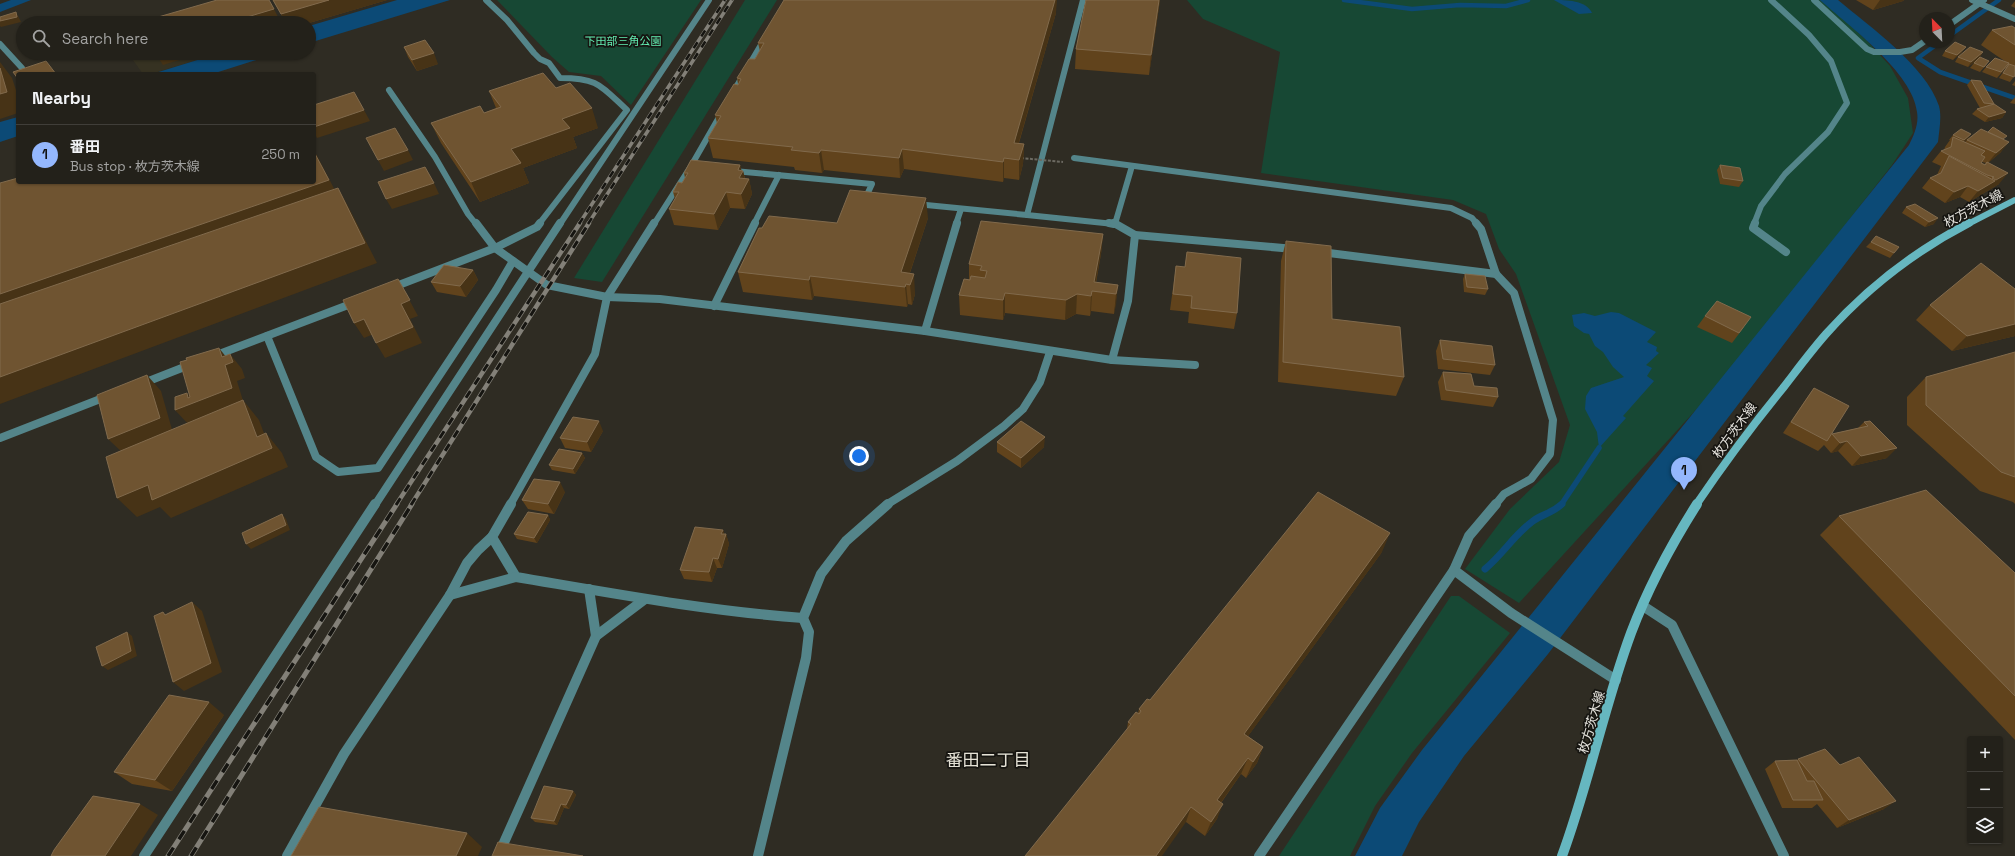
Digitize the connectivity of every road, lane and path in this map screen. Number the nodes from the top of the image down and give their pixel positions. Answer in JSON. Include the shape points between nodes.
{"nodes":[{"id":1,"x":486,"y":0,"type":"edge"},
{"id":2,"x":709,"y":0,"type":"edge"},
{"id":3,"x":1083,"y":0,"type":"edge"},
{"id":4,"x":1771,"y":0,"type":"edge"},
{"id":5,"x":1814,"y":0,"type":"edge"},
{"id":6,"x":1972,"y":0,"type":"edge"},
{"id":7,"x":1982,"y":2,"type":"edge"},
{"id":8,"x":2015,"y":19,"type":"edge"},
{"id":9,"x":1955,"y":20,"type":"edge"},
{"id":10,"x":766,"y":35,"type":"edge"},
{"id":11,"x":0,"y":44,"type":"edge"},
{"id":12,"x":1919,"y":45,"type":"edge"},
{"id":13,"x":22,"y":68,"type":"edge"},
{"id":14,"x":389,"y":90,"type":"dead end"},
{"id":15,"x":1018,"y":157,"type":"edge"},
{"id":16,"x":1074,"y":158,"type":"dead end"},
{"id":17,"x":1063,"y":162,"type":"dead end"},
{"id":18,"x":1132,"y":166,"type":"junction"},
{"id":19,"x":728,"y":170,"type":"edge"},
{"id":20,"x":779,"y":176,"type":"junction"},
{"id":21,"x":880,"y":200,"type":"edge"},
{"id":22,"x":2015,"y":200,"type":"edge"},
{"id":23,"x":909,"y":204,"type":"edge"},
{"id":24,"x":961,"y":209,"type":"junction"},
{"id":25,"x":1027,"y":215,"type":"junction"},
{"id":26,"x":1114,"y":224,"type":"junction"},
{"id":27,"x":1135,"y":235,"type":"junction"},
{"id":28,"x":495,"y":248,"type":"junction"},
{"id":29,"x":1306,"y":250,"type":"edge"},
{"id":30,"x":1314,"y":251,"type":"edge"},
{"id":31,"x":1786,"y":252,"type":"dead end"},
{"id":32,"x":513,"y":261,"type":"junction"},
{"id":33,"x":528,"y":272,"type":"junction"},
{"id":34,"x":1496,"y":274,"type":"junction"},
{"id":35,"x":385,"y":291,"type":"edge"},
{"id":36,"x":607,"y":297,"type":"junction"},
{"id":37,"x":362,"y":299,"type":"edge"},
{"id":38,"x":714,"y":306,"type":"junction"},
{"id":39,"x":925,"y":331,"type":"junction"},
{"id":40,"x":267,"y":336,"type":"junction"},
{"id":41,"x":1050,"y":352,"type":"junction"},
{"id":42,"x":1112,"y":360,"type":"junction"},
{"id":43,"x":1195,"y":365,"type":"dead end"},
{"id":44,"x":135,"y":386,"type":"edge"},
{"id":45,"x":113,"y":394,"type":"edge"},
{"id":46,"x":0,"y":438,"type":"edge"},
{"id":47,"x":492,"y":537,"type":"junction"},
{"id":48,"x":1454,"y":570,"type":"junction"},
{"id":49,"x":516,"y":577,"type":"junction"},
{"id":50,"x":589,"y":589,"type":"junction"},
{"id":51,"x":450,"y":595,"type":"junction"},
{"id":52,"x":645,"y":599,"type":"junction"},
{"id":53,"x":1643,"y":606,"type":"junction"},
{"id":54,"x":803,"y":618,"type":"junction"},
{"id":55,"x":596,"y":636,"type":"junction"},
{"id":56,"x":1616,"y":680,"type":"junction"},
{"id":57,"x":144,"y":856,"type":"edge"},
{"id":58,"x":287,"y":856,"type":"edge"},
{"id":59,"x":498,"y":856,"type":"edge"},
{"id":60,"x":758,"y":856,"type":"edge"},
{"id":61,"x":1259,"y":856,"type":"edge"},
{"id":62,"x":1562,"y":856,"type":"edge"},
{"id":63,"x":1784,"y":856,"type":"edge"}],
"edges":[{"from":1,"to":28,"type":"street","via":[[507,20],[534,54],[549,63],[560,78],[582,78],[599,84],[627,110],[537,227]]},
{"from":2,"to":33,"type":"street"},
{"from":3,"to":25,"type":"street"},
{"from":4,"to":31,"type":"street","via":[[1809,35],[1831,61],[1847,103],[1828,132],[1785,174],[1761,206],[1753,228]]},
{"from":5,"to":12,"type":"street","via":[[1867,49],[1874,52],[1900,52],[1912,50]]},
{"from":6,"to":7,"type":"street"},
{"from":7,"to":8,"type":"street"},
{"from":7,"to":9,"type":"street"},
{"from":10,"to":36,"type":"street","via":[[695,166]]},
{"from":11,"to":13,"type":"street"},
{"from":14,"to":28,"type":"street","via":[[435,157],[468,214]]},
{"from":15,"to":17,"type":"path","bridge":true},
{"from":16,"to":18,"type":"street"},
{"from":18,"to":26,"type":"street"},
{"from":18,"to":34,"type":"street","via":[[1451,208],[1472,218],[1481,229]]},
{"from":19,"to":20,"type":"street"},
{"from":20,"to":21,"type":"street","via":[[872,184],[865,199]]},
{"from":20,"to":38,"type":"street"},
{"from":22,"to":53,"type":"main road","name":"枚方茨木線","via":[[1910,258],[1833,326],[1757,419],[1686,521],[1662,564]]},
{"from":23,"to":24,"type":"street"},
{"from":24,"to":25,"type":"street"},
{"from":24,"to":39,"type":"street"},
{"from":25,"to":26,"type":"street"},
{"from":26,"to":27,"type":"street"},
{"from":27,"to":29,"type":"street"},
{"from":27,"to":42,"type":"street","via":[[1128,301]]},
{"from":28,"to":32,"type":"street"},
{"from":28,"to":35,"type":"street"},
{"from":30,"to":34,"type":"street"},
{"from":32,"to":33,"type":"street"},
{"from":32,"to":40,"type":"street","via":[[378,468],[338,472],[316,457]]},
{"from":33,"to":36,"type":"street","via":[[547,285]]},
{"from":33,"to":57,"type":"street"},
{"from":34,"to":48,"type":"street","via":[[1514,293],[1553,420],[1550,454],[1531,479],[1504,494],[1469,536]]},
{"from":36,"to":38,"type":"street"},
{"from":36,"to":47,"type":"street","via":[[595,354]]},
{"from":37,"to":40,"type":"street"},
{"from":38,"to":39,"type":"street"},
{"from":39,"to":41,"type":"street"},
{"from":40,"to":44,"type":"street"},
{"from":41,"to":42,"type":"street"},
{"from":41,"to":54,"type":"street","via":[[1040,382],[1023,409],[957,461],[885,506],[846,541],[821,574]]},
{"from":42,"to":43,"type":"street"},
{"from":45,"to":46,"type":"street"},
{"from":47,"to":49,"type":"street"},
{"from":47,"to":51,"type":"street","via":[[480,546],[461,570]]},
{"from":48,"to":56,"type":"street","via":[[1510,613]]},
{"from":48,"to":61,"type":"street"},
{"from":49,"to":50,"type":"street"},
{"from":49,"to":51,"type":"street"},
{"from":50,"to":52,"type":"street"},
{"from":50,"to":55,"type":"street"},
{"from":51,"to":58,"type":"street","via":[[344,754]]},
{"from":52,"to":54,"type":"street"},
{"from":52,"to":55,"type":"street"},
{"from":53,"to":56,"type":"main road","name":"枚方茨木線","via":[[1631,633]]},
{"from":53,"to":63,"type":"street","via":[[1672,625]]},
{"from":54,"to":60,"type":"street","via":[[809,632],[806,658]]},
{"from":55,"to":59,"type":"street"},
{"from":56,"to":62,"type":"main road","name":"枚方茨木線","via":[[1577,819]]}]}
